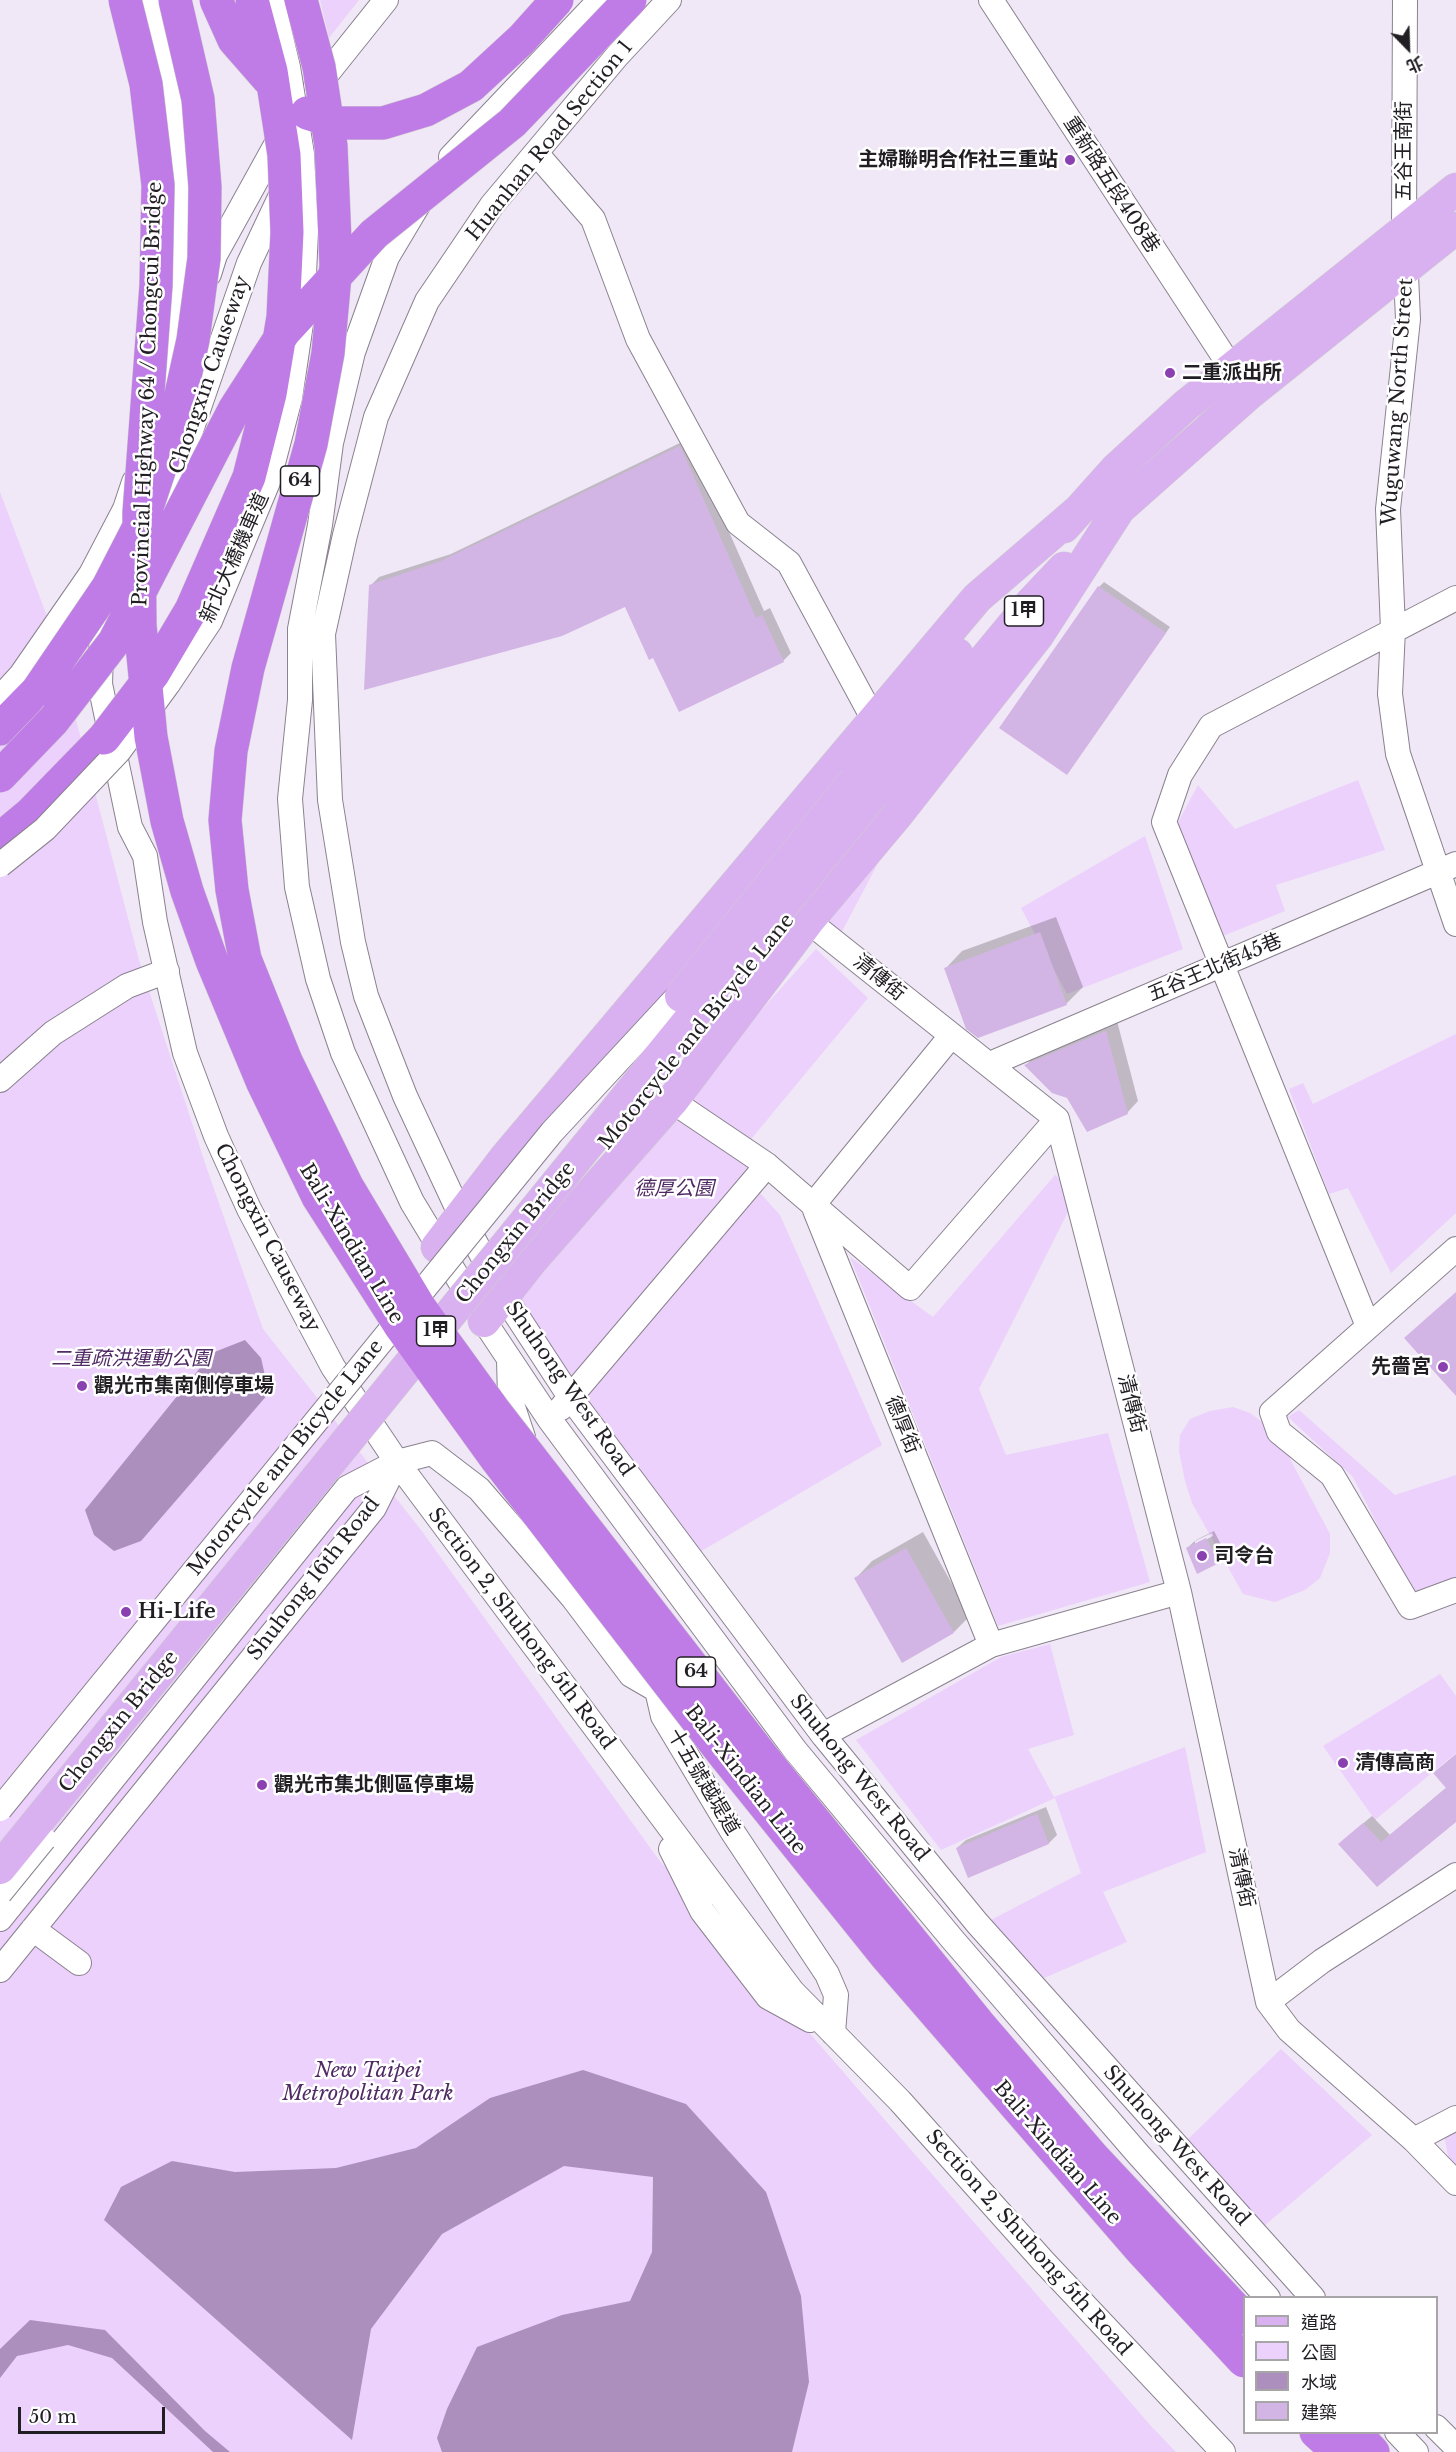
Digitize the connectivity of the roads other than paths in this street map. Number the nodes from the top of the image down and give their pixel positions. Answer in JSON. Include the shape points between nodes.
{"nodes":[{"id":1,"x":124,"y":0,"type":"edge"},
{"id":2,"x":151,"y":0,"type":"edge"},
{"id":3,"x":175,"y":0,"type":"edge"},
{"id":4,"x":204,"y":0,"type":"edge"},
{"id":5,"x":216,"y":0,"type":"edge"},
{"id":6,"x":252,"y":0,"type":"edge"},
{"id":7,"x":272,"y":0,"type":"edge"},
{"id":8,"x":301,"y":0,"type":"edge"},
{"id":9,"x":386,"y":0,"type":"edge"},
{"id":10,"x":557,"y":0,"type":"edge"},
{"id":11,"x":569,"y":0,"type":"edge"},
{"id":12,"x":600,"y":0,"type":"edge"},
{"id":13,"x":620,"y":0,"type":"edge"},
{"id":14,"x":630,"y":0,"type":"edge"},
{"id":15,"x":669,"y":0,"type":"edge"},
{"id":16,"x":991,"y":0,"type":"edge"},
{"id":17,"x":1405,"y":0,"type":"edge"},
{"id":18,"x":322,"y":82,"type":"junction"},
{"id":19,"x":536,"y":153,"type":"junction"},
{"id":20,"x":1456,"y":189,"type":"edge"},
{"id":21,"x":1456,"y":228,"type":"edge"},
{"id":22,"x":1404,"y":231,"type":"junction"},
{"id":23,"x":1407,"y":269,"type":"junction"},
{"id":24,"x":1232,"y":369,"type":"junction"},
{"id":25,"x":1123,"y":503,"type":"junction"},
{"id":26,"x":1078,"y":511,"type":"junction"},
{"id":27,"x":1456,"y":598,"type":"edge"},
{"id":28,"x":1393,"y":629,"type":"junction"},
{"id":29,"x":0,"y":698,"type":"edge"},
{"id":30,"x":874,"y":720,"type":"junction"},
{"id":31,"x":0,"y":729,"type":"edge"},
{"id":32,"x":0,"y":759,"type":"edge"},
{"id":33,"x":0,"y":776,"type":"edge"},
{"id":34,"x":869,"y":791,"type":"junction"},
{"id":35,"x":0,"y":839,"type":"edge"},
{"id":36,"x":145,"y":856,"type":"junction"},
{"id":37,"x":0,"y":865,"type":"edge"},
{"id":38,"x":1448,"y":867,"type":"edge"},
{"id":39,"x":808,"y":921,"type":"junction"},
{"id":40,"x":1456,"y":924,"type":"edge"},
{"id":41,"x":212,"y":961,"type":"joint"},
{"id":42,"x":1222,"y":965,"type":"junction"},
{"id":43,"x":167,"y":971,"type":"junction"},
{"id":44,"x":696,"y":976,"type":"junction"},
{"id":45,"x":951,"y":1036,"type":"junction"},
{"id":46,"x":990,"y":1064,"type":"junction"},
{"id":47,"x":0,"y":1080,"type":"edge"},
{"id":48,"x":672,"y":1101,"type":"junction"},
{"id":49,"x":1057,"y":1119,"type":"junction"},
{"id":50,"x":767,"y":1165,"type":"junction"},
{"id":51,"x":813,"y":1205,"type":"junction"},
{"id":52,"x":461,"y":1216,"type":"junction"},
{"id":53,"x":437,"y":1247,"type":"junction"},
{"id":54,"x":1456,"y":1249,"type":"edge"},
{"id":55,"x":504,"y":1296,"type":"junction"},
{"id":56,"x":484,"y":1322,"type":"junction"},
{"id":57,"x":1368,"y":1326,"type":"junction"},
{"id":58,"x":509,"y":1359,"type":"junction"},
{"id":59,"x":570,"y":1397,"type":"junction"},
{"id":60,"x":550,"y":1420,"type":"junction"},
{"id":61,"x":397,"y":1462,"type":"junction"},
{"id":62,"x":1456,"y":1590,"type":"edge"},
{"id":63,"x":1179,"y":1592,"type":"junction"},
{"id":64,"x":991,"y":1645,"type":"junction"},
{"id":65,"x":655,"y":1686,"type":"junction"},
{"id":66,"x":823,"y":1735,"type":"junction"},
{"id":67,"x":0,"y":1809,"type":"edge"},
{"id":68,"x":0,"y":1836,"type":"edge"},
{"id":69,"x":0,"y":1868,"type":"edge"},
{"id":70,"x":1456,"y":1875,"type":"edge"},
{"id":71,"x":0,"y":1893,"type":"edge"},
{"id":72,"x":0,"y":1919,"type":"edge"},
{"id":73,"x":977,"y":1923,"type":"junction"},
{"id":74,"x":33,"y":1929,"type":"junction"},
{"id":75,"x":952,"y":1940,"type":"junction"},
{"id":76,"x":79,"y":1964,"type":"dead end"},
{"id":77,"x":0,"y":1970,"type":"edge"},
{"id":78,"x":1268,"y":2002,"type":"junction"},
{"id":79,"x":833,"y":2033,"type":"junction"},
{"id":80,"x":1456,"y":2118,"type":"edge"},
{"id":81,"x":1414,"y":2140,"type":"junction"},
{"id":82,"x":1456,"y":2183,"type":"edge"},
{"id":83,"x":1266,"y":2296,"type":"edge"},
{"id":84,"x":1311,"y":2296,"type":"edge"},
{"id":85,"x":1243,"y":2316,"type":"edge"},
{"id":86,"x":1243,"y":2359,"type":"edge"},
{"id":87,"x":1438,"y":2428,"type":"edge"},
{"id":88,"x":1317,"y":2434,"type":"edge"},
{"id":89,"x":1355,"y":2434,"type":"edge"},
{"id":90,"x":1398,"y":2434,"type":"edge"},
{"id":91,"x":1456,"y":2447,"type":"edge"},
{"id":92,"x":1223,"y":2452,"type":"edge"},
{"id":93,"x":1338,"y":2452,"type":"edge"},
{"id":94,"x":1373,"y":2452,"type":"edge"},
{"id":95,"x":1416,"y":2452,"type":"edge"}],
"edges":[{"from":1,"to":41,"type":"highway","name":"Provincial Highway 64 / Chongcui Bridge","number":"64","bridge":true,"via":[[146,84],[158,185],[156,285],[139,513],[140,625],[151,736],[167,821]]},
{"from":2,"to":29,"type":"street","bridge":true,"via":[[176,102],[184,188],[183,260],[153,422],[125,509],[91,574],[21,675]]},
{"from":3,"to":31,"type":"highway","bridge":true,"via":[[198,99],[205,187],[204,258],[193,340],[174,426],[143,519],[108,587],[38,690]]},
{"from":4,"to":11,"type":"highway","bridge":true,"via":[[231,55],[260,92],[289,116],[321,130],[402,127],[446,108],[483,86]]},
{"from":5,"to":10,"type":"highway","bridge":true,"via":[[234,40],[294,108],[338,123],[383,123],[426,110],[471,86]]},
{"from":6,"to":35,"type":"highway","bridge":true,"via":[[271,71],[284,156],[287,231],[283,316],[270,394],[249,477],[191,610],[153,674],[104,738]]},
{"from":7,"to":37,"type":"street","name":"新北大橋機車道","bridge":true,"via":[[302,154],[306,231],[301,329],[290,398],[268,482],[210,621],[168,684],[119,751],[45,829]]},
{"from":8,"to":85,"type":"highway","name":"Bali-Xindian Line","number":"64","bridge":true,"via":[[319,67],[331,146],[336,265],[328,353],[311,444],[248,668],[231,751],[225,820],[232,890],[245,958],[286,1061],[347,1186],[420,1308],[493,1409],[762,1756],[978,2023],[1093,2157]]},
{"from":9,"to":18,"type":"street","name":"Chongxin Causeway"},
{"from":12,"to":53,"type":"street","via":[[437,173],[387,257],[353,352],[331,443],[300,629],[300,700],[290,799],[300,899],[318,979],[343,1053],[382,1141]]},
{"from":13,"to":32,"type":"highway","bridge":true,"via":[[508,114],[341,251],[238,387],[111,630],[38,723]]},
{"from":14,"to":33,"type":"highway","bridge":true,"via":[[512,123],[374,234],[284,332],[234,410],[114,642],[53,721]]},
{"from":15,"to":19,"type":"street","name":"Huanhan Road Section 1"},
{"from":16,"to":24,"type":"street","name":"重新路五段408巷"},
{"from":17,"to":22,"type":"street","name":"五谷王南街"},
{"from":18,"to":36,"type":"street","name":"Chongxin Causeway","via":[[316,120],[249,263],[136,587],[140,736],[152,825]]},
{"from":18,"to":36,"type":"street","name":"Chongxin Causeway","via":[[294,111],[215,255],[103,585],[100,684],[130,827]]},
{"from":19,"to":30,"type":"street","via":[[593,219],[638,339],[738,523],[789,563]]},
{"from":19,"to":52,"type":"street","name":"Huanhan Road Section 1","via":[[492,205],[427,301],[376,417],[323,634],[330,800],[366,996]]},
{"from":20,"to":22,"type":"main road","number":"1甲"},
{"from":21,"to":23,"type":"main road","number":"1甲"},
{"from":22,"to":23,"type":"street","name":"Wuguwang North Street"},
{"from":22,"to":24,"type":"main road","number":"1甲"},
{"from":23,"to":25,"type":"main road","number":"1甲","via":[[1250,393]]},
{"from":23,"to":28,"type":"street","name":"Wuguwang North Street","via":[[1408,319],[1388,509]]},
{"from":24,"to":26,"type":"main road","number":"1甲","via":[[1185,406]]},
{"from":25,"to":34,"type":"main road","number":"1甲","via":[[1030,603]]},
{"from":25,"to":39,"type":"main road","via":[[1038,635]]},
{"from":26,"to":30,"type":"main road","via":[[977,598]]},
{"from":26,"to":34,"type":"main road","number":"1甲","via":[[1011,588]]},
{"from":27,"to":28,"type":"street"},
{"from":28,"to":38,"type":"street","name":"Wuguwang North Street","via":[[1390,694],[1395,741],[1407,782]]},
{"from":28,"to":42,"type":"street","via":[[1211,726],[1180,775],[1164,822]]},
{"from":30,"to":52,"type":"main road","via":[[505,1158]]},
{"from":34,"to":44,"type":"main road","name":"Chongxin Bridge","number":"1甲","bridge":true},
{"from":34,"to":69,"type":"main road","name":"Chongxin Bridge","number":"1甲","bridge":true},
{"from":34,"to":71,"type":"street","name":"Motorcycle and Bicycle Lane","bridge":true,"via":[[825,875]]},
{"from":36,"to":43,"type":"street","name":"Chongxin Causeway"},
{"from":38,"to":40,"type":"street","name":"Wuguwang North Street"},
{"from":38,"to":42,"type":"street","name":"五谷王北街45巷"},
{"from":39,"to":45,"type":"street","name":"清傳街"},
{"from":39,"to":48,"type":"main road"},
{"from":41,"to":86,"type":"highway","name":"Bali-Xindian Line","number":"64","bridge":true,"via":[[262,1081],[318,1197],[399,1324],[497,1460],[721,1751],[886,1956],[1141,2250]]},
{"from":42,"to":46,"type":"street","name":"五谷王北街45巷"},
{"from":42,"to":57,"type":"street"},
{"from":43,"to":47,"type":"street","via":[[127,986],[53,1033]]},
{"from":43,"to":61,"type":"street","name":"Chongxin Causeway","via":[[185,1053],[249,1209],[333,1367]]},
{"from":44,"to":67,"type":"street","name":"Motorcycle and Bicycle Lane","bridge":true,"via":[[552,1132]]},
{"from":44,"to":68,"type":"main road","name":"Chongxin Bridge","number":"1甲","bridge":true},
{"from":45,"to":46,"type":"street","name":"清傳街"},
{"from":45,"to":51,"type":"street"},
{"from":46,"to":49,"type":"street","name":"清傳街"},
{"from":48,"to":50,"type":"street"},
{"from":48,"to":55,"type":"main road"},
{"from":49,"to":51,"type":"street","via":[[910,1288]]},
{"from":49,"to":63,"type":"street","name":"清傳街"},
{"from":50,"to":51,"type":"street"},
{"from":50,"to":59,"type":"street"},
{"from":51,"to":64,"type":"street","name":"德厚街"},
{"from":52,"to":53,"type":"main road"},
{"from":52,"to":55,"type":"street","name":"Shuhong West Road"},
{"from":53,"to":56,"type":"street","name":"Shuhong West Road"},
{"from":54,"to":57,"type":"street"},
{"from":55,"to":56,"type":"main road"},
{"from":55,"to":59,"type":"street","name":"Shuhong West Road"},
{"from":56,"to":58,"type":"street","name":"Shuhong West Road"},
{"from":57,"to":62,"type":"street","via":[[1272,1412],[1279,1432],[1332,1475],[1410,1606]]},
{"from":58,"to":60,"type":"street","name":"Shuhong West Road"},
{"from":58,"to":65,"type":"street","name":"十五號越堤道","via":[[510,1398],[524,1439],[645,1616],[654,1639]]},
{"from":59,"to":60,"type":"street"},
{"from":59,"to":66,"type":"street","name":"Shuhong West Road"},
{"from":60,"to":75,"type":"street","name":"Shuhong West Road","via":[[795,1750]]},
{"from":61,"to":65,"type":"street","via":[[432,1453],[479,1489],[573,1598],[631,1675]]},
{"from":61,"to":72,"type":"street","name":"Shuhong 16th Road","via":[[347,1488]]},
{"from":61,"to":74,"type":"street","name":"Shuhong 16th Road","via":[[375,1508]]},
{"from":61,"to":79,"type":"street","name":"Section 2, Shuhong 5th Road","via":[[792,1991]]},
{"from":63,"to":64,"type":"street"},
{"from":63,"to":78,"type":"street","name":"清傳街"},
{"from":64,"to":66,"type":"street"},
{"from":65,"to":75,"type":"street","via":[[694,1714],[909,1969]]},
{"from":65,"to":79,"type":"street","name":"十五號越堤道","via":[[663,1716],[732,1831],[827,1974],[836,1995]]},
{"from":66,"to":73,"type":"street","name":"Shuhong West Road"},
{"from":70,"to":78,"type":"street","via":[[1322,1961]]},
{"from":73,"to":75,"type":"street"},
{"from":73,"to":84,"type":"street","name":"Shuhong West Road"},
{"from":74,"to":76,"type":"street"},
{"from":74,"to":77,"type":"street","name":"Shuhong 16th Road"},
{"from":75,"to":83,"type":"street","name":"Shuhong West Road"},
{"from":78,"to":81,"type":"street","name":"清傳街","via":[[1289,2030]]},
{"from":79,"to":92,"type":"street","name":"Section 2, Shuhong 5th Road"},
{"from":80,"to":81,"type":"street"},
{"from":81,"to":82,"type":"street","name":"清傳街"},
{"from":87,"to":91,"type":"street"},
{"from":88,"to":93,"type":"highway"},
{"from":89,"to":94,"type":"highway"},
{"from":90,"to":95,"type":"street"}]}
